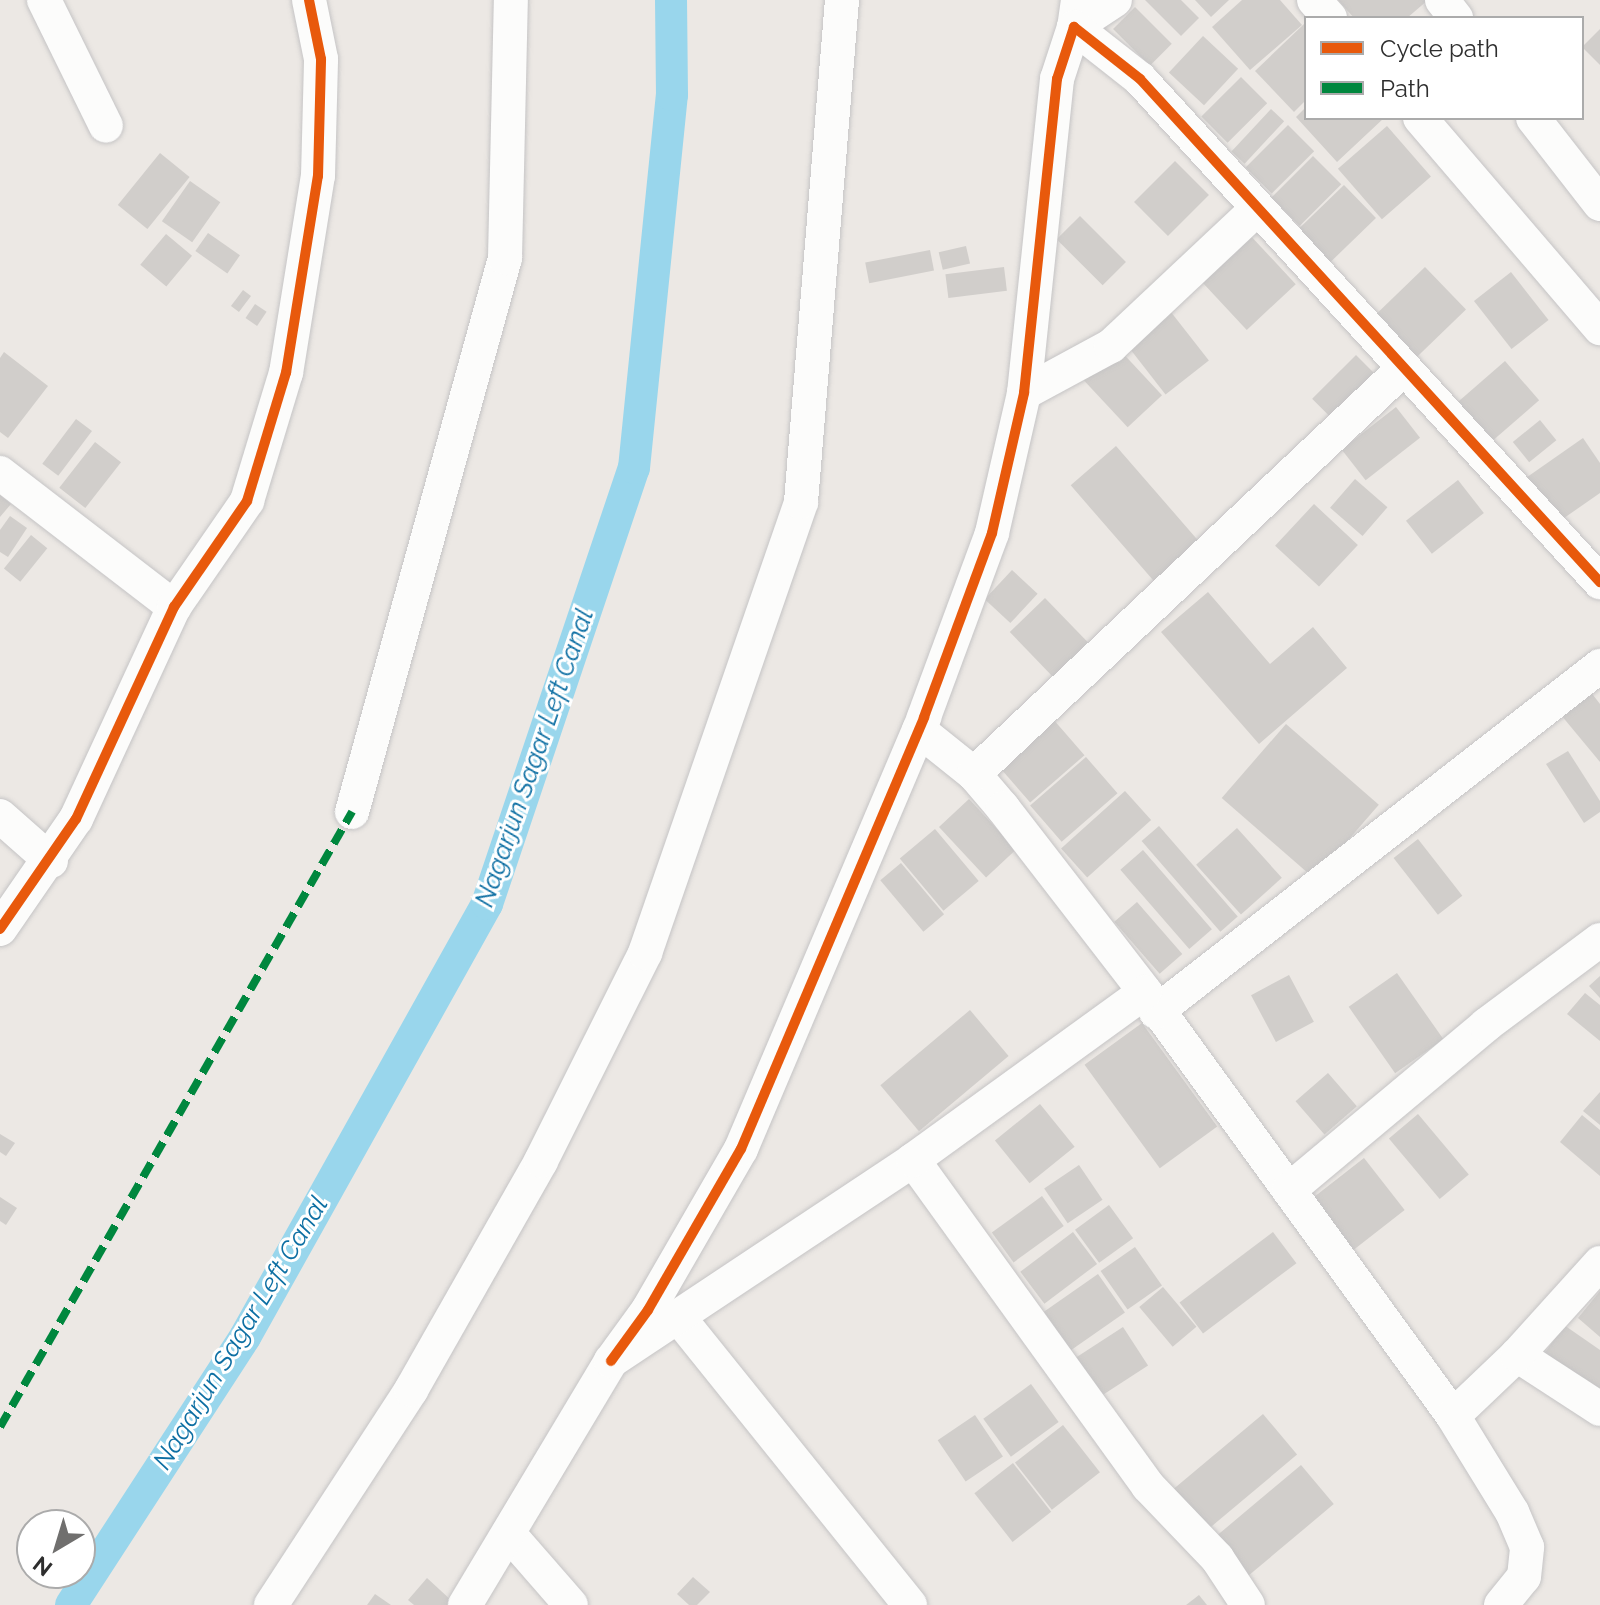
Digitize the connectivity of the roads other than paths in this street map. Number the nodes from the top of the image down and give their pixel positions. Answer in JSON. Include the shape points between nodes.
{"nodes":[{"id":1,"x":44,"y":0,"type":"edge"},
{"id":2,"x":309,"y":0,"type":"edge"},
{"id":3,"x":511,"y":0,"type":"edge"},
{"id":4,"x":842,"y":0,"type":"edge"},
{"id":5,"x":1115,"y":0,"type":"edge"},
{"id":6,"x":1314,"y":0,"type":"edge"},
{"id":7,"x":1442,"y":0,"type":"edge"},
{"id":8,"x":1076,"y":14,"type":"edge"},
{"id":9,"x":1328,"y":16,"type":"edge"},
{"id":10,"x":1454,"y":16,"type":"edge"},
{"id":11,"x":1422,"y":120,"type":"edge"},
{"id":12,"x":1535,"y":120,"type":"edge"},
{"id":13,"x":106,"y":126,"type":"dead end"},
{"id":14,"x":1600,"y":204,"type":"edge"},
{"id":15,"x":1257,"y":209,"type":"junction"},
{"id":16,"x":1600,"y":328,"type":"edge"},
{"id":17,"x":1403,"y":369,"type":"junction"},
{"id":18,"x":1024,"y":393,"type":"junction"},
{"id":19,"x":0,"y":473,"type":"edge"},
{"id":20,"x":1600,"y":582,"type":"edge"},
{"id":21,"x":174,"y":607,"type":"junction"},
{"id":22,"x":1600,"y":666,"type":"edge"},
{"id":23,"x":919,"y":730,"type":"junction"},
{"id":24,"x":974,"y":774,"type":"junction"},
{"id":25,"x":352,"y":812,"type":"dead end"},
{"id":26,"x":0,"y":816,"type":"edge"},
{"id":27,"x":51,"y":861,"type":"junction"},
{"id":28,"x":1,"y":927,"type":"edge"},
{"id":29,"x":1600,"y":940,"type":"edge"},
{"id":30,"x":1150,"y":1002,"type":"junction"},
{"id":31,"x":913,"y":1160,"type":"junction"},
{"id":32,"x":1289,"y":1190,"type":"junction"},
{"id":33,"x":1600,"y":1263,"type":"edge"},
{"id":34,"x":680,"y":1319,"type":"junction"},
{"id":35,"x":1517,"y":1355,"type":"junction"},
{"id":36,"x":611,"y":1361,"type":"junction"},
{"id":37,"x":1600,"y":1409,"type":"edge"},
{"id":38,"x":1453,"y":1416,"type":"junction"},
{"id":39,"x":509,"y":1534,"type":"junction"},
{"id":40,"x":271,"y":1605,"type":"edge"},
{"id":41,"x":465,"y":1605,"type":"edge"},
{"id":42,"x":571,"y":1605,"type":"edge"},
{"id":43,"x":910,"y":1605,"type":"edge"},
{"id":44,"x":1248,"y":1605,"type":"edge"},
{"id":45,"x":1501,"y":1605,"type":"edge"}],
"edges":[{"from":1,"to":13,"type":"street"},
{"from":2,"to":21,"type":"street","via":[[321,59],[318,176],[286,373],[247,501]]},
{"from":3,"to":25,"type":"street","via":[[505,258]]},
{"from":4,"to":40,"type":"street","via":[[801,502],[645,953],[541,1161],[411,1390]]},
{"from":5,"to":8,"type":"street"},
{"from":6,"to":9,"type":"street"},
{"from":7,"to":10,"type":"street"},
{"from":8,"to":15,"type":"street"},
{"from":8,"to":18,"type":"street","via":[[1057,79]]},
{"from":11,"to":16,"type":"street"},
{"from":12,"to":14,"type":"street"},
{"from":15,"to":17,"type":"street"},
{"from":15,"to":18,"type":"street","via":[[1111,346]]},
{"from":17,"to":20,"type":"street"},
{"from":17,"to":24,"type":"street"},
{"from":18,"to":23,"type":"street","via":[[992,533]]},
{"from":19,"to":21,"type":"street"},
{"from":21,"to":27,"type":"street","via":[[76,819]]},
{"from":22,"to":30,"type":"street"},
{"from":23,"to":24,"type":"street"},
{"from":23,"to":36,"type":"street","via":[[741,1149],[648,1310]]},
{"from":24,"to":30,"type":"street"},
{"from":26,"to":27,"type":"street"},
{"from":27,"to":28,"type":"street"},
{"from":29,"to":32,"type":"street","via":[[1486,1025]]},
{"from":30,"to":31,"type":"street"},
{"from":30,"to":32,"type":"street"},
{"from":31,"to":34,"type":"street"},
{"from":31,"to":44,"type":"street","via":[[1148,1486],[1217,1558]]},
{"from":32,"to":38,"type":"street"},
{"from":33,"to":35,"type":"street"},
{"from":34,"to":36,"type":"street"},
{"from":34,"to":43,"type":"street"},
{"from":35,"to":37,"type":"street"},
{"from":35,"to":38,"type":"street"},
{"from":36,"to":39,"type":"street"},
{"from":38,"to":45,"type":"street","via":[[1512,1512],[1527,1547],[1524,1577]]},
{"from":39,"to":41,"type":"street"},
{"from":39,"to":42,"type":"street"}]}
